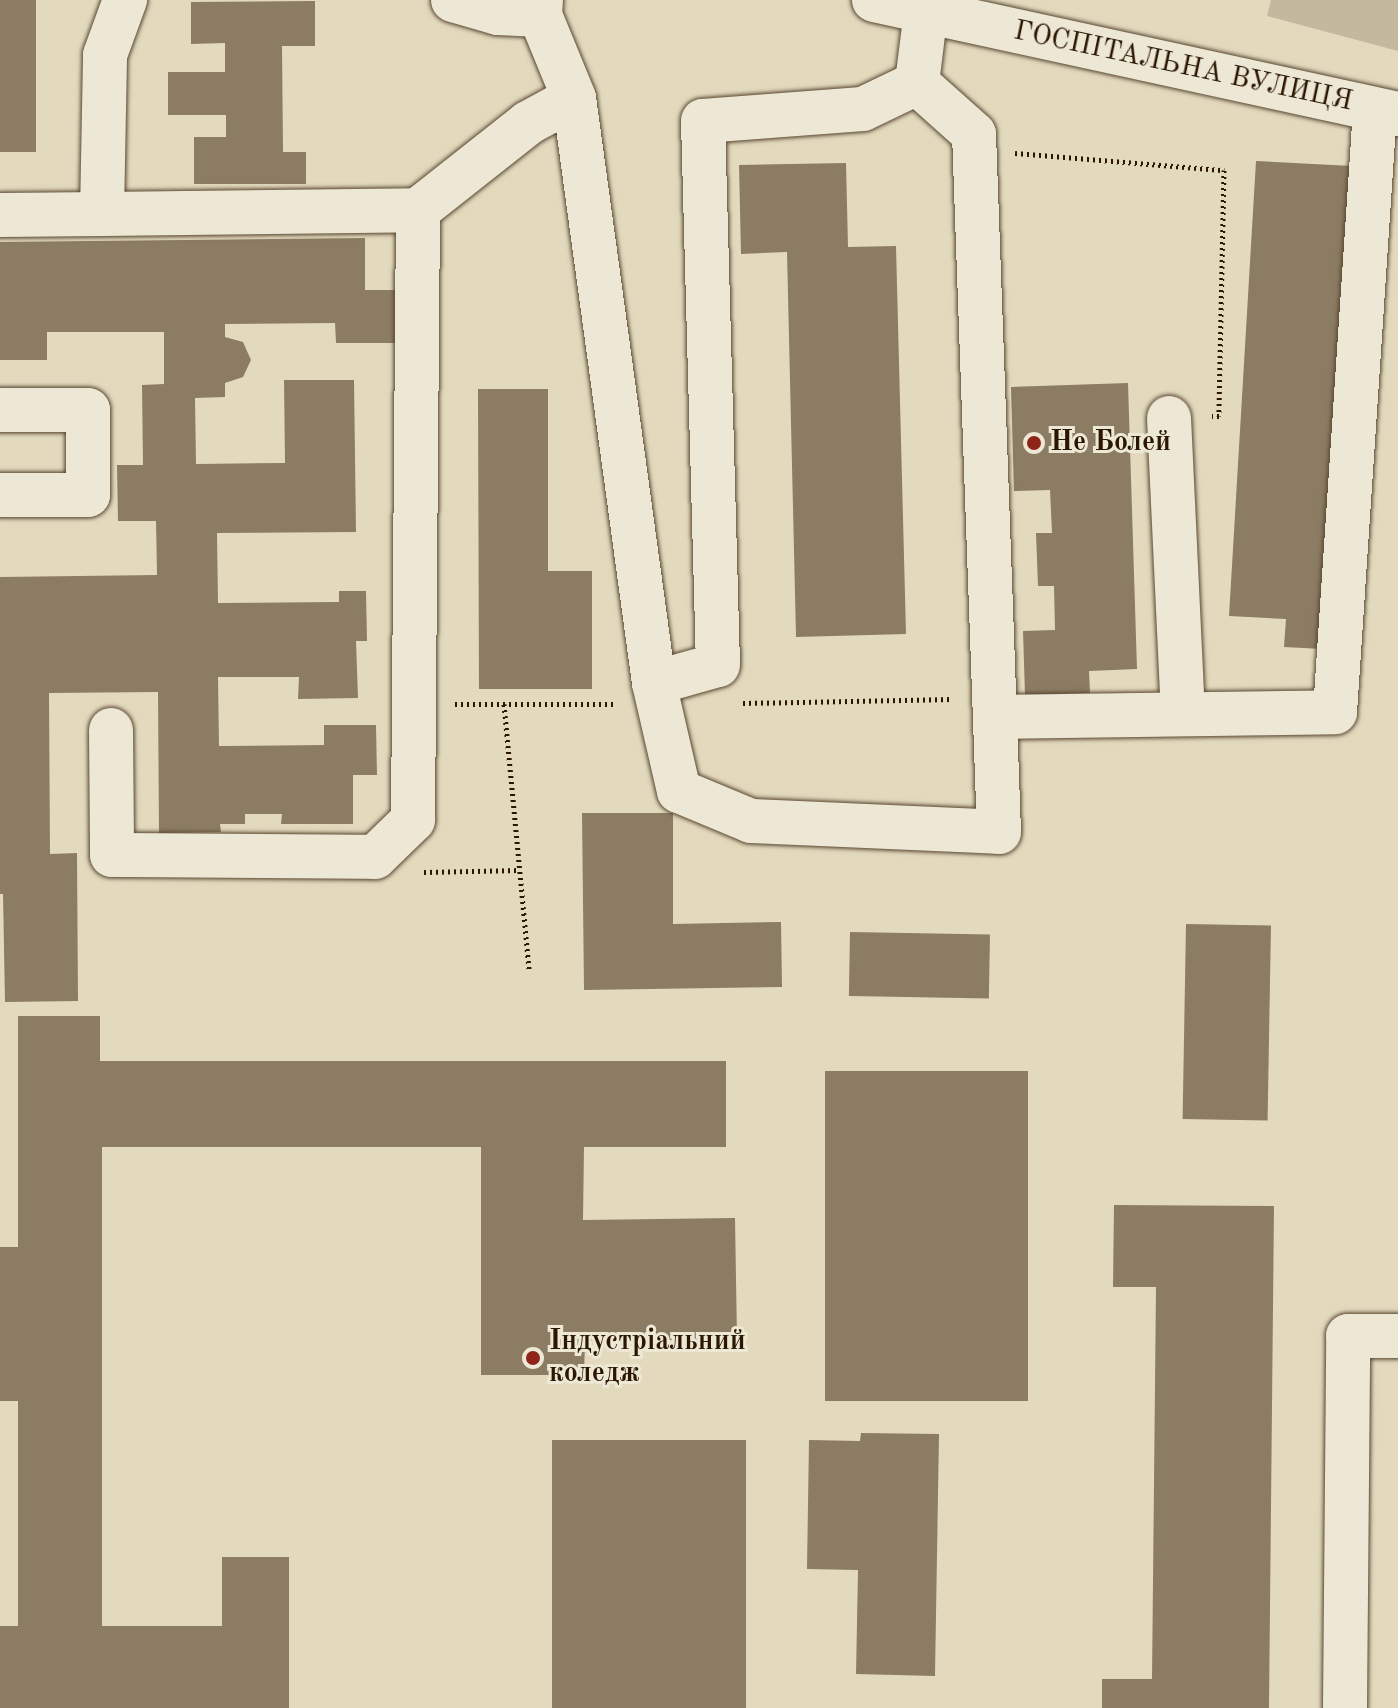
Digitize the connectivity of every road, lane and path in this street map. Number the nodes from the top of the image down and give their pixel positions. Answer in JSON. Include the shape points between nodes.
{"nodes":[{"id":1,"x":125,"y":0,"type":"edge"},
{"id":2,"x":453,"y":0,"type":"edge"},
{"id":3,"x":874,"y":0,"type":"edge"},
{"id":4,"x":540,"y":7,"type":"edge"},
{"id":5,"x":926,"y":11,"type":"junction"},
{"id":6,"x":917,"y":83,"type":"junction"},
{"id":7,"x":574,"y":98,"type":"junction"},
{"id":8,"x":1386,"y":111,"type":"edge"},
{"id":9,"x":975,"y":150,"type":"junction"},
{"id":10,"x":418,"y":210,"type":"junction"},
{"id":11,"x":102,"y":214,"type":"junction"},
{"id":12,"x":0,"y":215,"type":"edge"},
{"id":13,"x":0,"y":410,"type":"edge"},
{"id":14,"x":1169,"y":418,"type":"joint"},
{"id":15,"x":0,"y":495,"type":"edge"},
{"id":16,"x":654,"y":683,"type":"junction"},
{"id":17,"x":504,"y":704,"type":"dead end"},
{"id":18,"x":1183,"y":714,"type":"junction"},
{"id":19,"x":995,"y":717,"type":"junction"},
{"id":20,"x":111,"y":730,"type":"dead end"},
{"id":21,"x":375,"y":857,"type":"junction"},
{"id":22,"x":520,"y":870,"type":"junction"},
{"id":23,"x":529,"y":969,"type":"dead end"},
{"id":24,"x":1398,"y":1336,"type":"edge"},
{"id":25,"x":1345,"y":1708,"type":"edge"}],
"edges":[{"from":1,"to":11,"type":"street","via":[[105,55]]},
{"from":2,"to":4,"type":"street","via":[[498,13]]},
{"from":3,"to":5,"type":"street","name":"ГОСПІТАЛЬНА ВУЛИЦЯ"},
{"from":4,"to":7,"type":"street"},
{"from":5,"to":6,"type":"street"},
{"from":5,"to":8,"type":"street","name":"ГОСПІТАЛЬНА ВУЛИЦЯ"},
{"from":6,"to":9,"type":"street","via":[[974,134]]},
{"from":6,"to":16,"type":"street","via":[[863,109],[703,121],[718,665]]},
{"from":7,"to":10,"type":"street","via":[[528,123]]},
{"from":7,"to":16,"type":"street"},
{"from":8,"to":18,"type":"street","via":[[1335,712]]},
{"from":9,"to":14,"type":"path","via":[[1224,170],[1219,416]]},
{"from":9,"to":19,"type":"street"},
{"from":10,"to":11,"type":"street"},
{"from":10,"to":21,"type":"street","via":[[413,820]]},
{"from":11,"to":12,"type":"street"},
{"from":13,"to":15,"type":"street","via":[[88,410],[88,452],[88,495]]},
{"from":14,"to":18,"type":"street"},
{"from":16,"to":19,"type":"street","via":[[679,791],[751,821],[999,832]]},
{"from":17,"to":22,"type":"path"},
{"from":18,"to":19,"type":"street"},
{"from":20,"to":21,"type":"street","via":[[112,855]]},
{"from":21,"to":22,"type":"path","via":[[408,873]]},
{"from":22,"to":23,"type":"path"},
{"from":24,"to":25,"type":"street","via":[[1348,1336]]}]}
